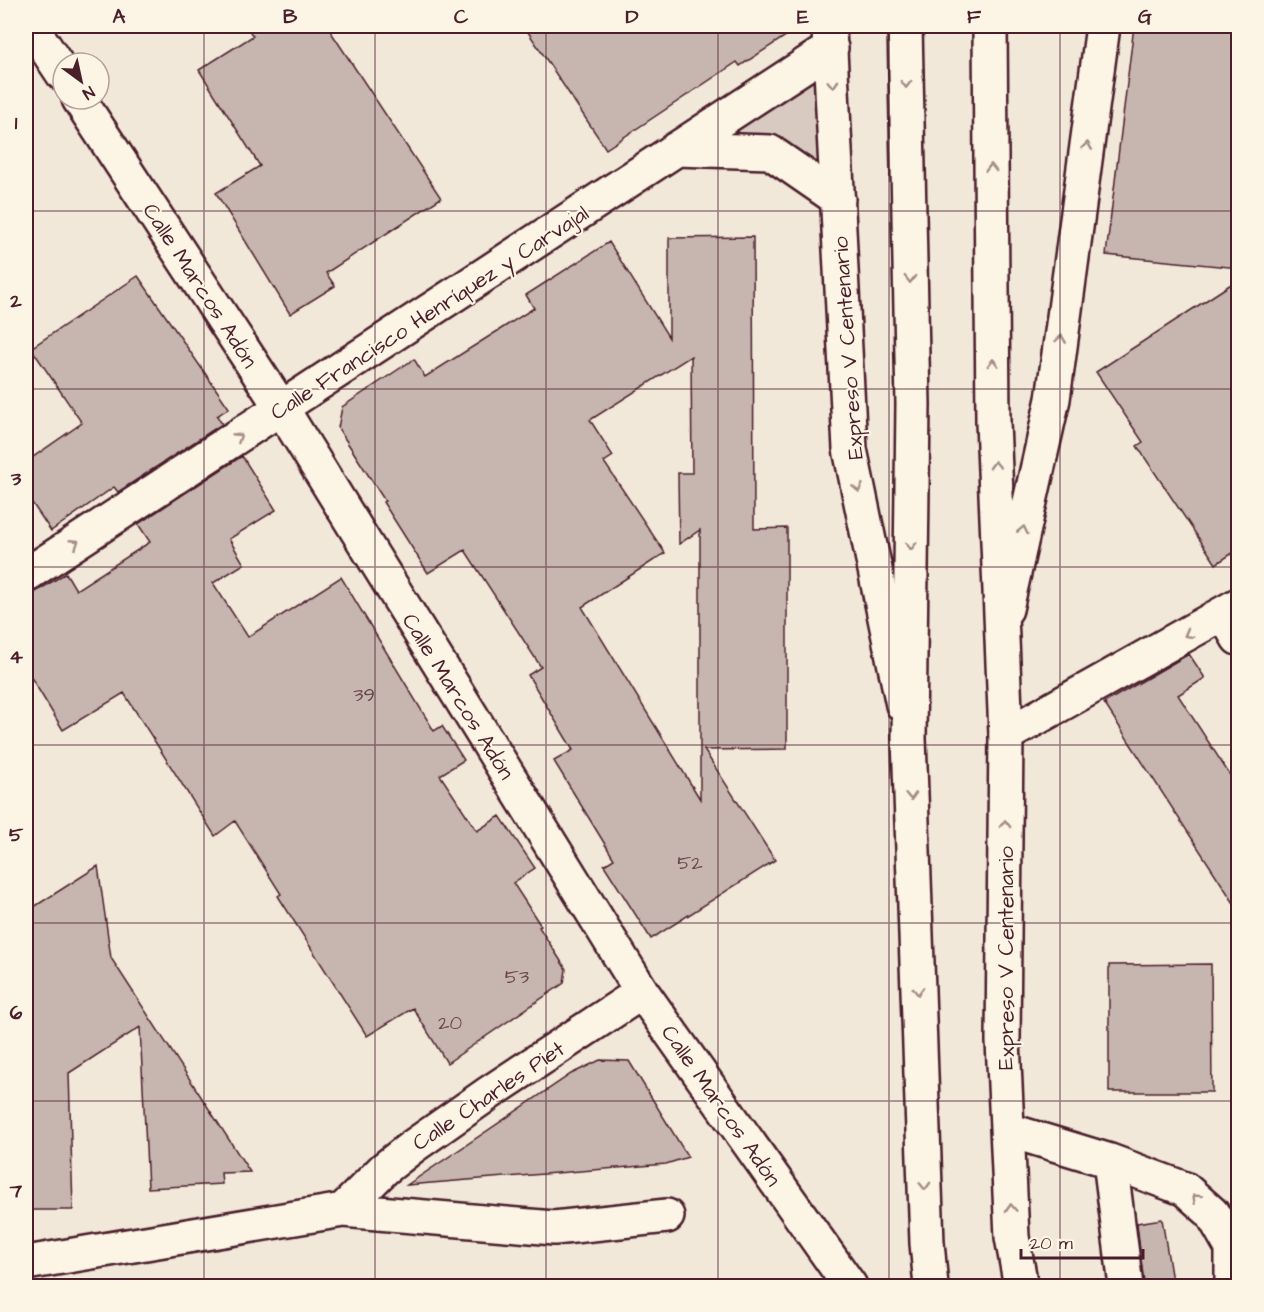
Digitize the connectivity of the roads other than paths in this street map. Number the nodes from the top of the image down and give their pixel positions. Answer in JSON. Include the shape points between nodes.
{"nodes":[{"id":1,"x":31,"y":26,"type":"edge"},
{"id":2,"x":905,"y":26,"type":"edge"},
{"id":3,"x":990,"y":26,"type":"edge"},
{"id":4,"x":1103,"y":26,"type":"edge"},
{"id":5,"x":830,"y":37,"type":"edge"},
{"id":6,"x":51,"y":56,"type":"edge"},
{"id":7,"x":87,"y":111,"type":"edge"},
{"id":8,"x":676,"y":149,"type":"junction"},
{"id":9,"x":838,"y":199,"type":"junction"},
{"id":10,"x":282,"y":409,"type":"junction"},
{"id":11,"x":26,"y":575,"type":"edge"},
{"id":12,"x":1234,"y":619,"type":"edge"},
{"id":13,"x":1002,"y":628,"type":"junction"},
{"id":14,"x":1006,"y":735,"type":"junction"},
{"id":15,"x":909,"y":738,"type":"junction"},
{"id":16,"x":642,"y":992,"type":"junction"},
{"id":17,"x":1008,"y":1130,"type":"junction"},
{"id":18,"x":1110,"y":1161,"type":"junction"},
{"id":19,"x":343,"y":1210,"type":"junction"},
{"id":20,"x":667,"y":1216,"type":"dead end"},
{"id":21,"x":26,"y":1263,"type":"edge"},
{"id":22,"x":850,"y":1287,"type":"edge"},
{"id":23,"x":930,"y":1287,"type":"edge"},
{"id":24,"x":1021,"y":1287,"type":"edge"},
{"id":25,"x":1126,"y":1287,"type":"edge"},
{"id":26,"x":1232,"y":1287,"type":"edge"}],
"edges":[{"from":1,"to":6,"type":"street"},
{"from":2,"to":15,"type":"street","name":"Expreso V Centenario","one_way":true,"via":[[913,404]]},
{"from":13,"to":3,"type":"street","name":"Expreso V Centenario","one_way":true,"via":[[993,422]]},
{"from":13,"to":4,"type":"street","name":"Expreso V Centenario","one_way":true,"via":[[1053,399]]},
{"from":5,"to":8,"type":"street","name":"Calle Francisco Henríquez y Carvajal"},
{"from":5,"to":9,"type":"street","name":"Expreso V Centenario","one_way":true},
{"from":7,"to":10,"type":"street","name":"Calle Marcos Adón"},
{"from":8,"to":9,"type":"street","via":[[770,152]]},
{"from":8,"to":10,"type":"street","name":"Calle Francisco Henríquez y Carvajal"},
{"from":9,"to":15,"type":"street","name":"Expreso V Centenario","one_way":true,"via":[[850,449]]},
{"from":11,"to":10,"type":"street","name":"Calle Francisco Henríquez y Carvajal","one_way":true},
{"from":10,"to":16,"type":"street","name":"Calle Marcos Adón"},
{"from":12,"to":14,"type":"street","one_way":true},
{"from":13,"to":14,"type":"street","name":"Expreso V Centenario"},
{"from":17,"to":14,"type":"street","name":"Expreso V Centenario","one_way":true,"via":[[1004,1041]]},
{"from":15,"to":23,"type":"street","name":"Expreso V Centenario","one_way":true},
{"from":16,"to":19,"type":"street","name":"Calle Charles Piet","via":[[412,1147]]},
{"from":16,"to":22,"type":"street","name":"Calle Marcos Adón"},
{"from":17,"to":18,"type":"street"},
{"from":24,"to":17,"type":"street","name":"Expreso V Centenario","one_way":true,"via":[[1012,1237]]},
{"from":18,"to":25,"type":"street"},
{"from":26,"to":18,"type":"street","one_way":true,"via":[[1232,1248],[1212,1213],[1185,1189]]},
{"from":19,"to":20,"type":"street","via":[[554,1228]]},
{"from":19,"to":21,"type":"street"}]}
